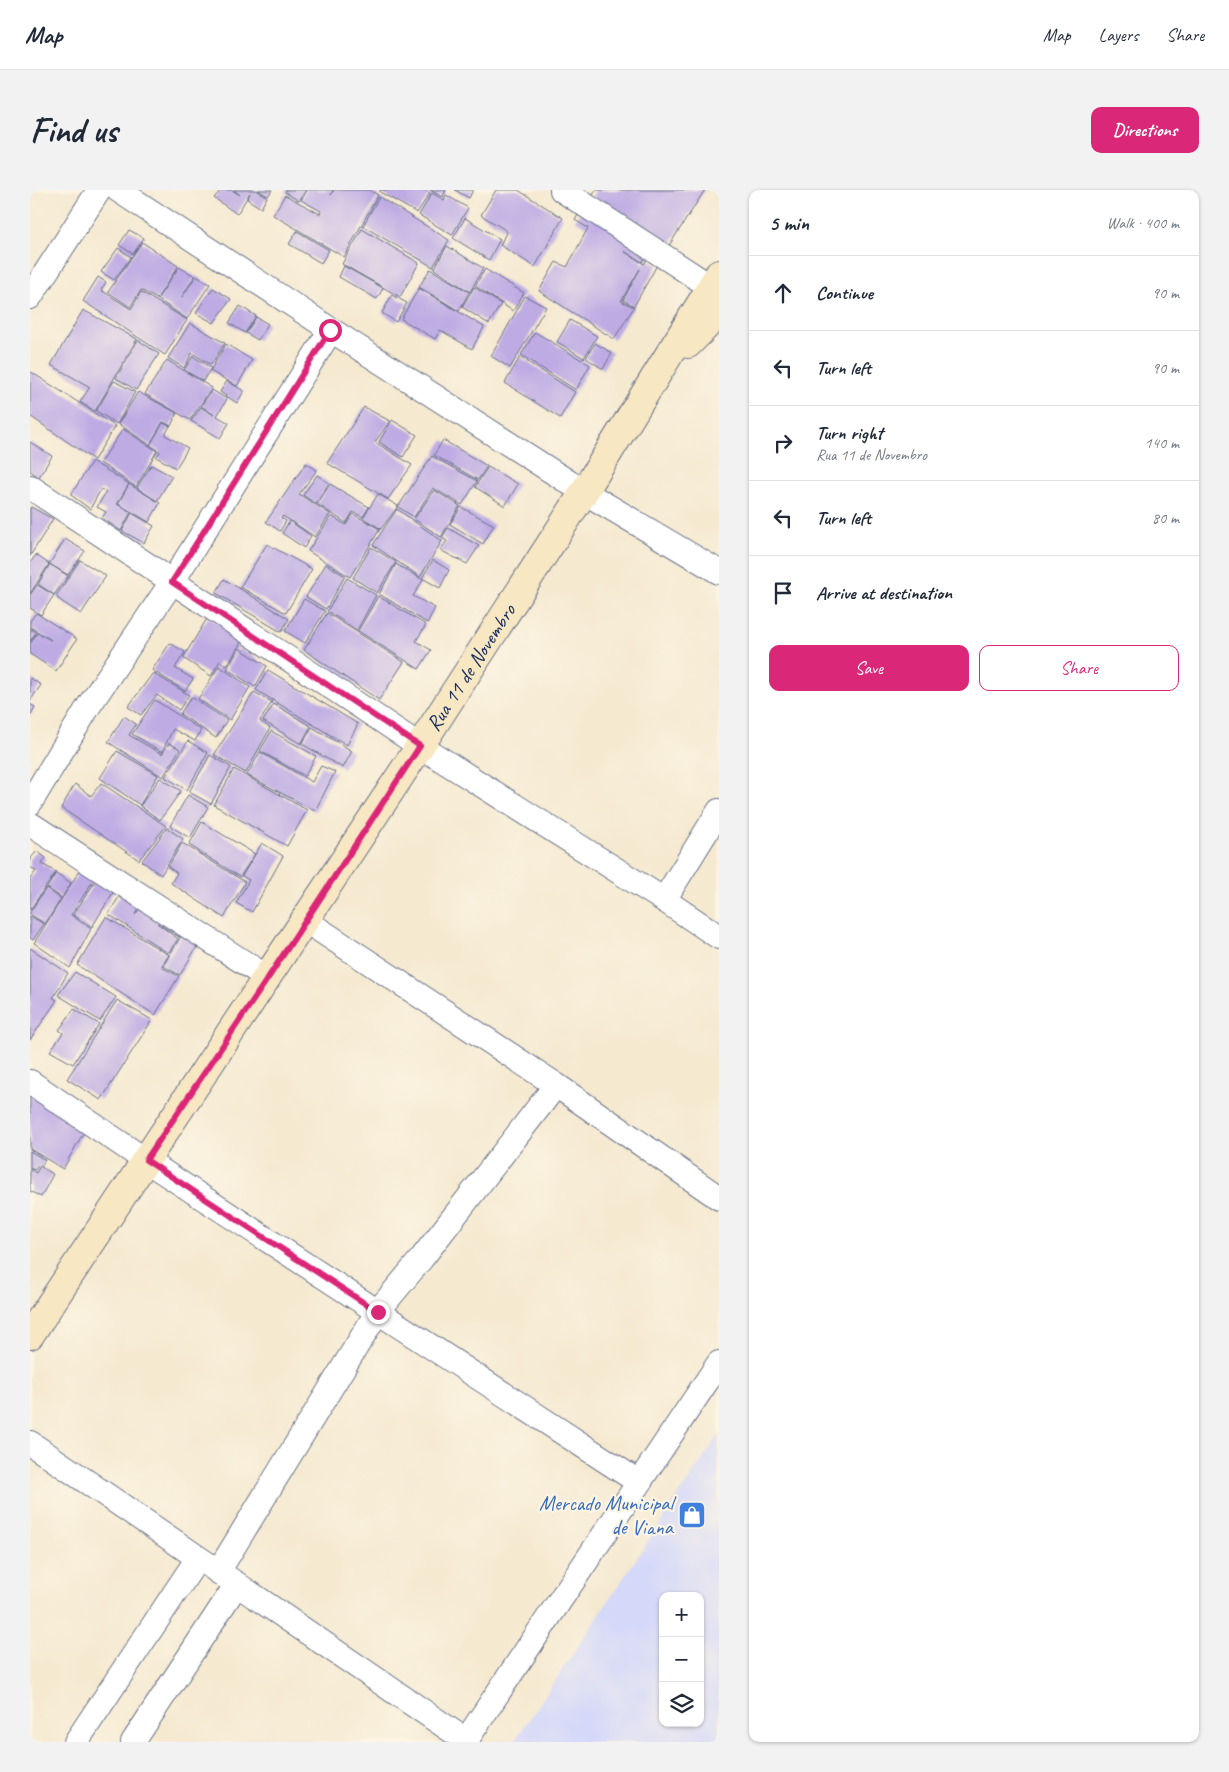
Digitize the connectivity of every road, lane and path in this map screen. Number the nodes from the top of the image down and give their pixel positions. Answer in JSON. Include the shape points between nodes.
{"nodes":[{"id":1,"x":99,"y":190,"type":"edge"},
{"id":2,"x":118,"y":190,"type":"edge"},
{"id":3,"x":562,"y":190,"type":"edge"},
{"id":4,"x":715,"y":280,"type":"edge"},
{"id":5,"x":30,"y":297,"type":"edge"},
{"id":6,"x":719,"y":313,"type":"edge"},
{"id":7,"x":330,"y":330,"type":"junction"},
{"id":8,"x":660,"y":372,"type":"junction"},
{"id":9,"x":30,"y":487,"type":"edge"},
{"id":10,"x":584,"y":492,"type":"junction"},
{"id":11,"x":719,"y":572,"type":"edge"},
{"id":12,"x":172,"y":582,"type":"junction"},
{"id":13,"x":420,"y":746,"type":"junction"},
{"id":14,"x":30,"y":802,"type":"edge"},
{"id":15,"x":719,"y":811,"type":"edge"},
{"id":16,"x":30,"y":824,"type":"edge"},
{"id":17,"x":664,"y":900,"type":"junction"},
{"id":18,"x":306,"y":921,"type":"junction"},
{"id":19,"x":719,"y":937,"type":"edge"},
{"id":20,"x":268,"y":978,"type":"junction"},
{"id":21,"x":30,"y":1082,"type":"edge"},
{"id":22,"x":556,"y":1085,"type":"junction"},
{"id":23,"x":146,"y":1160,"type":"junction"},
{"id":24,"x":719,"y":1198,"type":"edge"},
{"id":25,"x":378,"y":1312,"type":"junction"},
{"id":26,"x":30,"y":1335,"type":"edge"},
{"id":27,"x":719,"y":1363,"type":"edge"},
{"id":28,"x":30,"y":1443,"type":"edge"},
{"id":29,"x":640,"y":1483,"type":"junction"},
{"id":30,"x":198,"y":1558,"type":"junction"},
{"id":31,"x":228,"y":1578,"type":"junction"},
{"id":32,"x":466,"y":1741,"type":"edge"},
{"id":33,"x":76,"y":1742,"type":"edge"},
{"id":34,"x":133,"y":1742,"type":"edge"}],
"edges":[{"from":1,"to":5,"type":"street"},
{"from":2,"to":7,"type":"street"},
{"from":3,"to":4,"type":"street"},
{"from":4,"to":8,"type":"main road","name":"Rua 11 de Novembro"},
{"from":6,"to":8,"type":"main road","name":"Rua 11 de Novembro"},
{"from":7,"to":10,"type":"street"},
{"from":7,"to":12,"type":"street"},
{"from":8,"to":10,"type":"main road","name":"Rua 11 de Novembro"},
{"from":9,"to":12,"type":"street"},
{"from":10,"to":11,"type":"street"},
{"from":10,"to":13,"type":"main road","name":"Rua 11 de Novembro"},
{"from":12,"to":13,"type":"street"},
{"from":12,"to":14,"type":"street","via":[[90,704]]},
{"from":13,"to":17,"type":"street"},
{"from":13,"to":18,"type":"main road","name":"Rua 11 de Novembro"},
{"from":15,"to":17,"type":"street"},
{"from":16,"to":20,"type":"street"},
{"from":17,"to":19,"type":"street"},
{"from":18,"to":20,"type":"main road","name":"Rua 11 de Novembro"},
{"from":18,"to":22,"type":"street"},
{"from":20,"to":23,"type":"main road","name":"Rua 11 de Novembro"},
{"from":21,"to":23,"type":"street"},
{"from":22,"to":24,"type":"street"},
{"from":22,"to":25,"type":"street"},
{"from":23,"to":25,"type":"street"},
{"from":23,"to":26,"type":"main road","name":"Rua 11 de Novembro"},
{"from":25,"to":29,"type":"street"},
{"from":25,"to":31,"type":"street"},
{"from":27,"to":29,"type":"street"},
{"from":28,"to":30,"type":"street"},
{"from":29,"to":32,"type":"street"},
{"from":30,"to":31,"type":"street"},
{"from":30,"to":33,"type":"street"},
{"from":31,"to":32,"type":"street"},
{"from":31,"to":34,"type":"street"}]}
